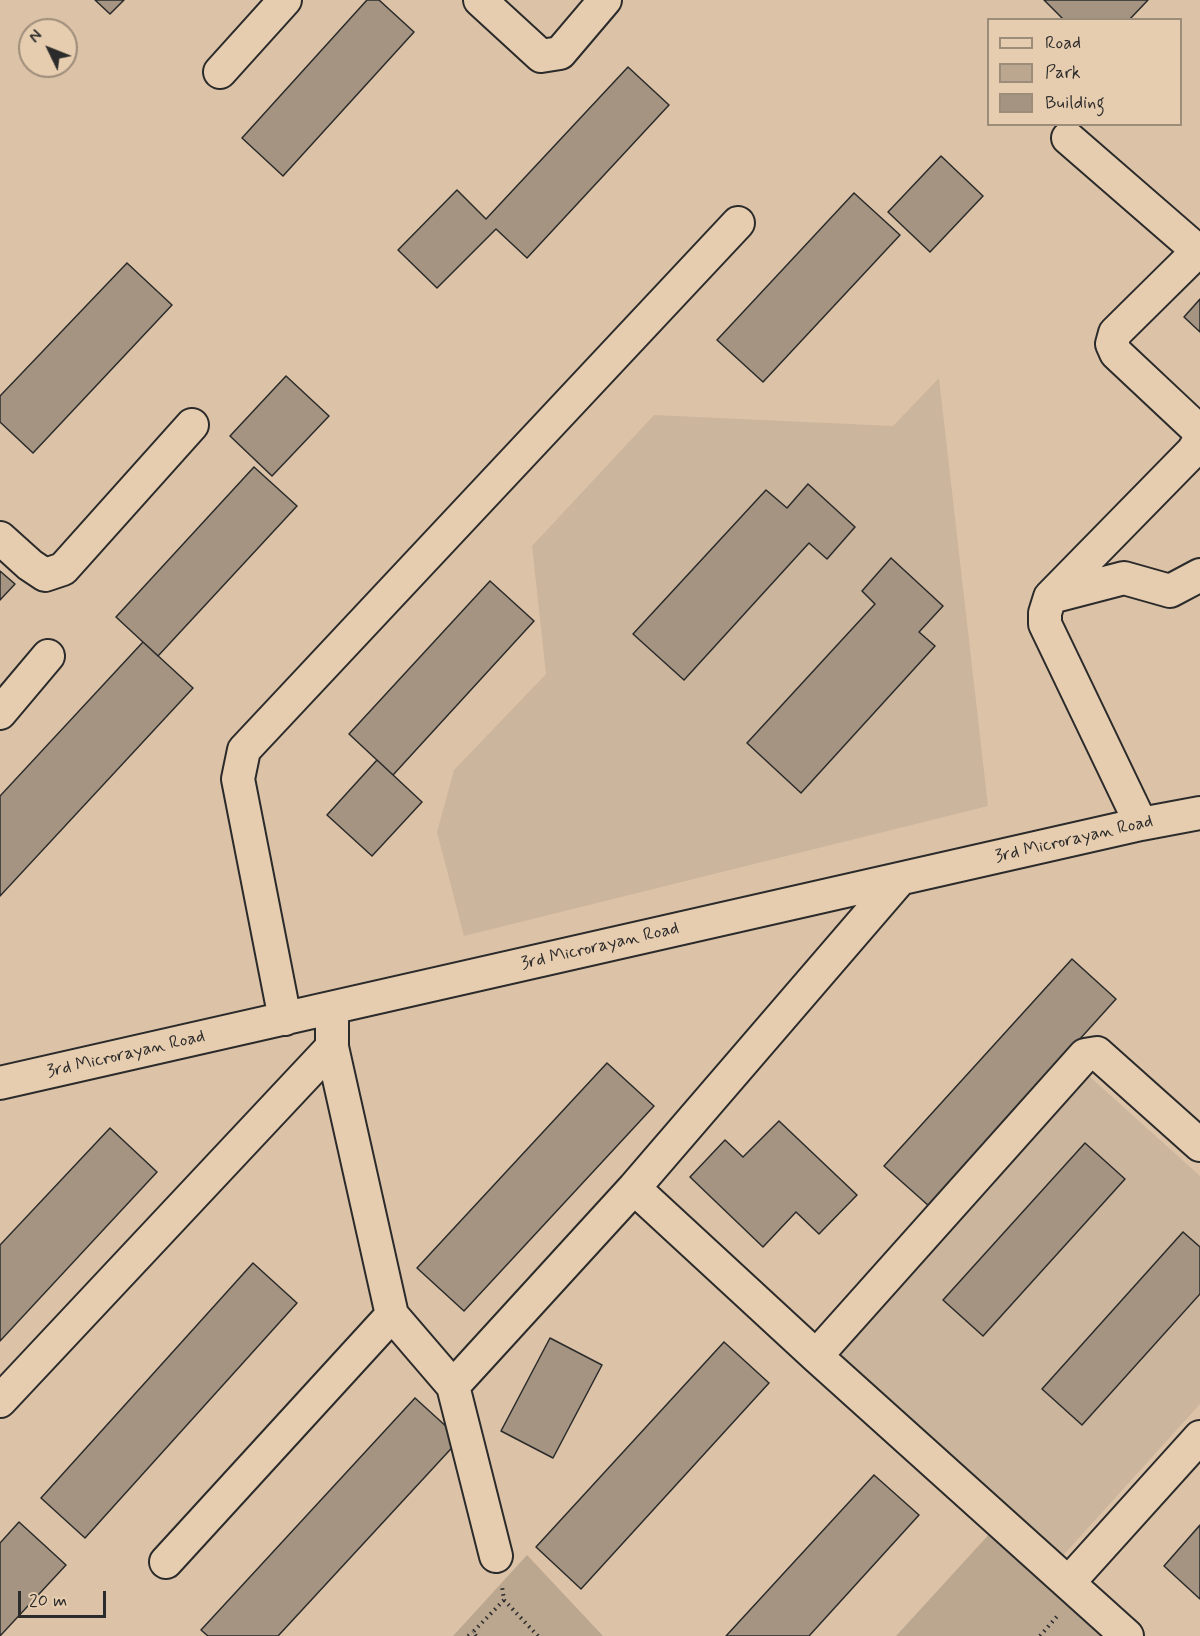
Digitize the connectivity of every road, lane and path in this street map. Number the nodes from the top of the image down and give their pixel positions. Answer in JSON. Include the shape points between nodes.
{"nodes":[{"id":1,"x":285,"y":0,"type":"edge"},
{"id":2,"x":480,"y":0,"type":"edge"},
{"id":3,"x":605,"y":0,"type":"edge"},
{"id":4,"x":220,"y":72,"type":"dead end"},
{"id":5,"x":1068,"y":138,"type":"dead end"},
{"id":6,"x":738,"y":223,"type":"dead end"},
{"id":7,"x":192,"y":425,"type":"dead end"},
{"id":8,"x":0,"y":538,"type":"edge"},
{"id":9,"x":1200,"y":575,"type":"edge"},
{"id":10,"x":1050,"y":597,"type":"junction"},
{"id":11,"x":48,"y":656,"type":"dead end"},
{"id":12,"x":0,"y":713,"type":"edge"},
{"id":13,"x":1200,"y":813,"type":"edge"},
{"id":14,"x":1141,"y":824,"type":"junction"},
{"id":15,"x":900,"y":879,"type":"junction"},
{"id":16,"x":332,"y":1008,"type":"junction"},
{"id":17,"x":285,"y":1019,"type":"junction"},
{"id":18,"x":332,"y":1047,"type":"junction"},
{"id":19,"x":0,"y":1083,"type":"edge"},
{"id":20,"x":1200,"y":1145,"type":"edge"},
{"id":21,"x":634,"y":1188,"type":"junction"},
{"id":22,"x":392,"y":1315,"type":"junction"},
{"id":23,"x":816,"y":1356,"type":"junction"},
{"id":24,"x":453,"y":1386,"type":"junction"},
{"id":25,"x":0,"y":1401,"type":"edge"},
{"id":26,"x":1200,"y":1437,"type":"edge"},
{"id":27,"x":496,"y":1556,"type":"joint"},
{"id":28,"x":166,"y":1562,"type":"dead end"},
{"id":29,"x":1067,"y":1595,"type":"junction"},
{"id":30,"x":504,"y":1600,"type":"junction"},
{"id":31,"x":474,"y":1634,"type":"edge"},
{"id":32,"x":468,"y":1636,"type":"edge"},
{"id":33,"x":538,"y":1636,"type":"edge"},
{"id":34,"x":1040,"y":1636,"type":"edge"},
{"id":35,"x":1126,"y":1636,"type":"edge"}],
"edges":[{"from":1,"to":4,"type":"street"},
{"from":2,"to":3,"type":"street","via":[[541,56],[560,53]]},
{"from":5,"to":10,"type":"street","via":[[1198,251],[1115,333],[1112,344],[1116,353],[1197,429],[1199,441]]},
{"from":6,"to":17,"type":"street","via":[[244,750],[238,779]]},
{"from":7,"to":8,"type":"street","via":[[63,569],[45,575]]},
{"from":9,"to":10,"type":"street","via":[[1170,591],[1124,578]]},
{"from":10,"to":14,"type":"street","via":[[1045,624]]},
{"from":11,"to":12,"type":"street"},
{"from":13,"to":14,"type":"street","name":"3rd Microrayan Road"},
{"from":14,"to":15,"type":"street","name":"3rd Microrayan Road"},
{"from":15,"to":16,"type":"street","name":"3rd Microrayan Road"},
{"from":15,"to":21,"type":"street"},
{"from":16,"to":17,"type":"street","name":"3rd Microrayan Road"},
{"from":16,"to":18,"type":"street"},
{"from":17,"to":19,"type":"street","name":"3rd Microrayan Road"},
{"from":18,"to":22,"type":"street"},
{"from":18,"to":25,"type":"street"},
{"from":20,"to":23,"type":"street","via":[[1097,1053],[1086,1055]]},
{"from":21,"to":23,"type":"street"},
{"from":21,"to":24,"type":"street"},
{"from":22,"to":24,"type":"street"},
{"from":22,"to":28,"type":"street"},
{"from":23,"to":29,"type":"street"},
{"from":24,"to":27,"type":"street"},
{"from":26,"to":29,"type":"street"},
{"from":27,"to":30,"type":"path"},
{"from":29,"to":34,"type":"path"},
{"from":29,"to":35,"type":"street"},
{"from":30,"to":31,"type":"path"},
{"from":30,"to":33,"type":"path"},
{"from":31,"to":32,"type":"path"}]}
